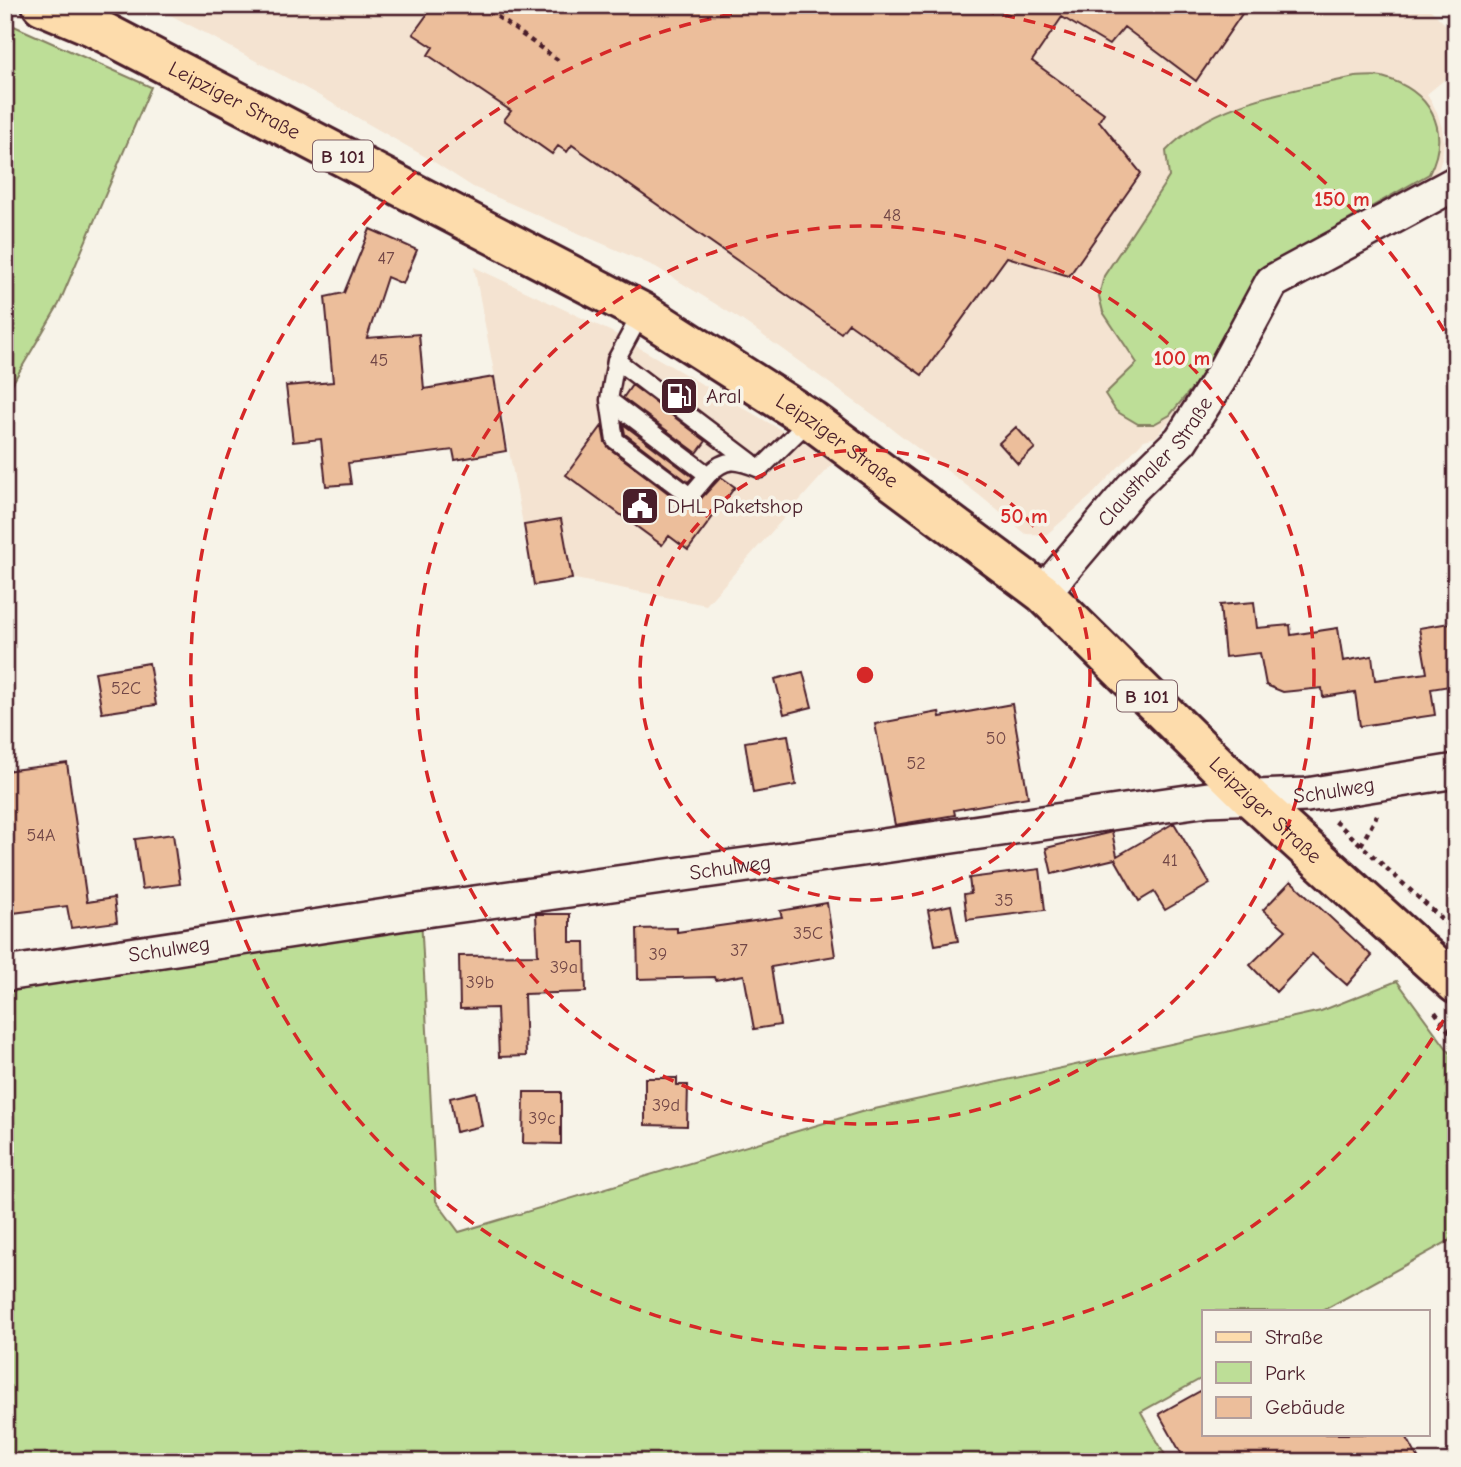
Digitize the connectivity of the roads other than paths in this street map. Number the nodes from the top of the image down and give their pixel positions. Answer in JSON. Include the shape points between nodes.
{"nodes":[{"id":1,"x":42,"y":5,"type":"edge"},
{"id":2,"x":1456,"y":183,"type":"edge"},
{"id":3,"x":642,"y":312,"type":"junction"},
{"id":4,"x":616,"y":360,"type":"junction"},
{"id":5,"x":609,"y":400,"type":"junction"},
{"id":6,"x":810,"y":419,"type":"junction"},
{"id":7,"x":760,"y":469,"type":"junction"},
{"id":8,"x":708,"y":475,"type":"junction"},
{"id":9,"x":1042,"y":593,"type":"junction"},
{"id":10,"x":1456,"y":771,"type":"edge"},
{"id":11,"x":1251,"y":798,"type":"junction"},
{"id":12,"x":5,"y":974,"type":"edge"},
{"id":13,"x":1456,"y":984,"type":"edge"}],
"edges":[{"from":1,"to":3,"type":"main road","name":"Leipziger Straße","number":"B 101","via":[[92,26]]},
{"from":2,"to":9,"type":"street","name":"Clausthaler Straße","via":[[1272,282],[1181,440],[1132,488]]},
{"from":3,"to":4,"type":"lane"},
{"from":3,"to":6,"type":"main road","name":"Leipziger Straße","number":"B 101"},
{"from":4,"to":5,"type":"lane"},
{"from":4,"to":7,"type":"lane"},
{"from":5,"to":8,"type":"lane"},
{"from":5,"to":8,"type":"lane","via":[[615,440],[690,496]]},
{"from":6,"to":7,"type":"lane"},
{"from":6,"to":9,"type":"main road","name":"Leipziger Straße","number":"B 101"},
{"from":7,"to":8,"type":"lane","via":[[732,461],[717,465]]},
{"from":9,"to":11,"type":"main road","name":"Leipziger Straße","number":"B 101"},
{"from":10,"to":11,"type":"street","name":"Schulweg","via":[[1307,795]]},
{"from":11,"to":12,"type":"street","name":"Schulweg","via":[[1208,799]]},
{"from":11,"to":13,"type":"main road","name":"Leipziger Straße","number":"B 101"}]}
